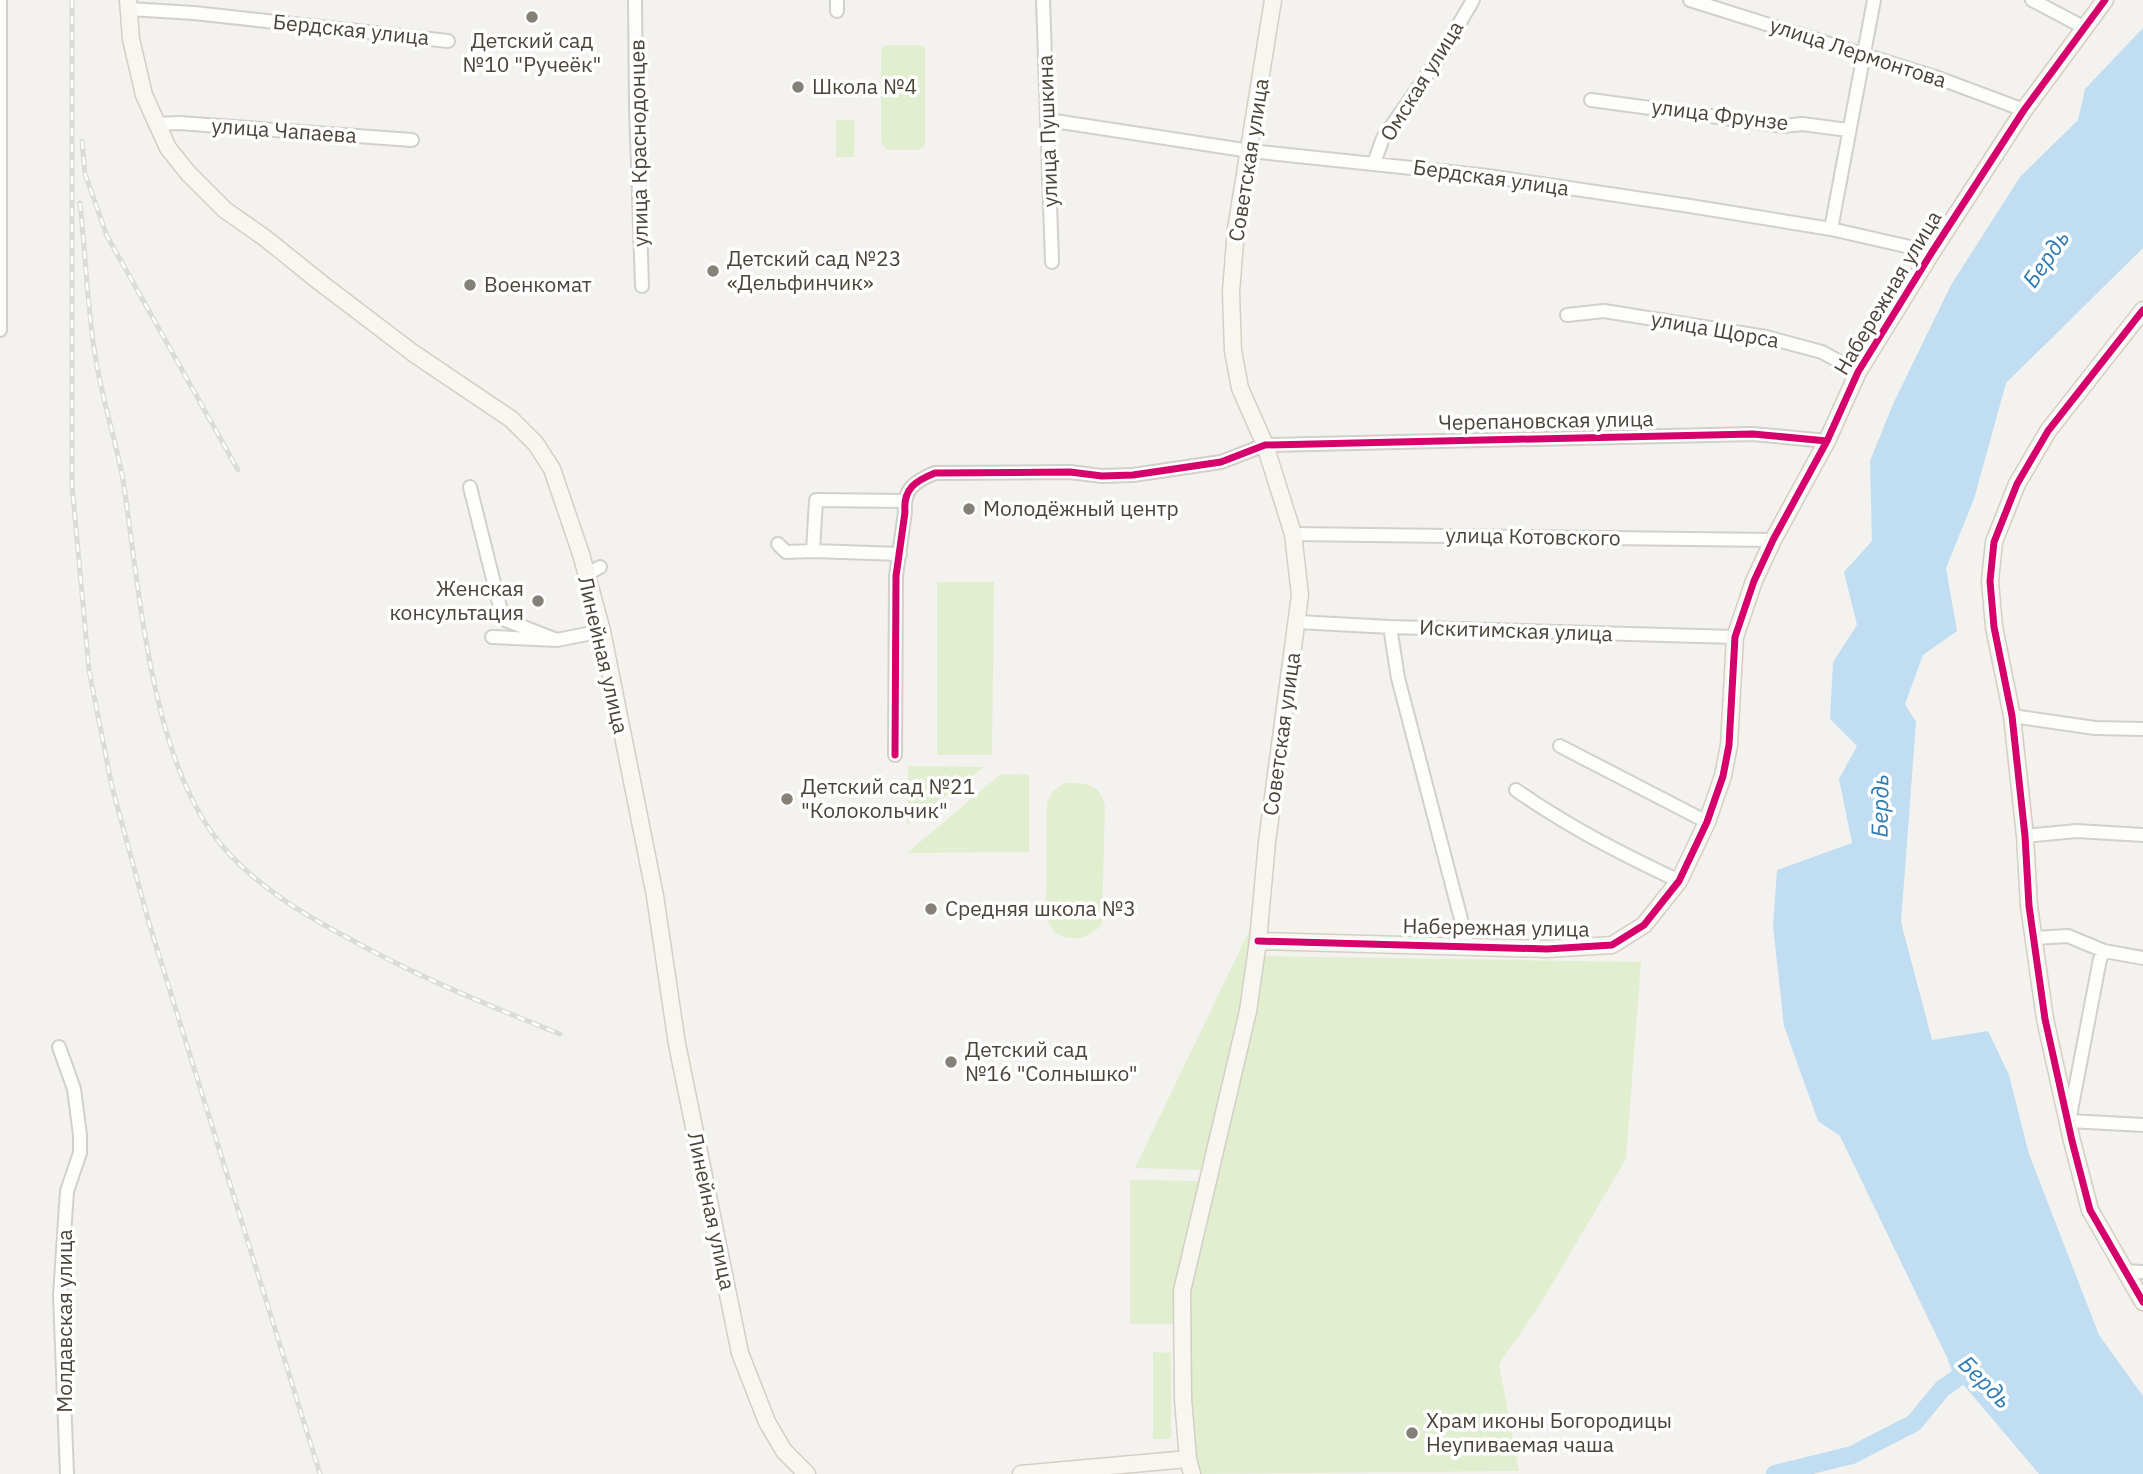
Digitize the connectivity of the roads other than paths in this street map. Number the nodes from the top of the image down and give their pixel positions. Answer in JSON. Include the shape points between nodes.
{"nodes":[{"id":1,"x":0,"y":0,"type":"edge"},
{"id":2,"x":635,"y":0,"type":"edge"},
{"id":3,"x":1043,"y":0,"type":"edge"},
{"id":4,"x":1273,"y":0,"type":"edge"},
{"id":5,"x":1473,"y":0,"type":"edge"},
{"id":6,"x":1690,"y":0,"type":"edge"},
{"id":7,"x":1874,"y":0,"type":"edge"},
{"id":8,"x":2032,"y":0,"type":"edge"},
{"id":9,"x":2105,"y":0,"type":"edge"},
{"id":10,"x":128,"y":5,"type":"edge"},
{"id":11,"x":2085,"y":28,"type":"junction"},
{"id":12,"x":448,"y":41,"type":"dead end"},
{"id":13,"x":1864,"y":54,"type":"junction"},
{"id":14,"x":1591,"y":100,"type":"dead end"},
{"id":15,"x":2024,"y":110,"type":"junction"},
{"id":16,"x":1048,"y":120,"type":"junction"},
{"id":17,"x":155,"y":124,"type":"junction"},
{"id":18,"x":1848,"y":130,"type":"junction"},
{"id":19,"x":412,"y":140,"type":"dead end"},
{"id":20,"x":1250,"y":151,"type":"junction"},
{"id":21,"x":1374,"y":163,"type":"junction"},
{"id":22,"x":1831,"y":229,"type":"junction"},
{"id":23,"x":1932,"y":252,"type":"junction"},
{"id":24,"x":1052,"y":262,"type":"dead end"},
{"id":25,"x":642,"y":286,"type":"dead end"},
{"id":26,"x":2143,"y":310,"type":"edge"},
{"id":27,"x":1567,"y":315,"type":"dead end"},
{"id":28,"x":0,"y":330,"type":"edge"},
{"id":29,"x":1858,"y":372,"type":"junction"},
{"id":30,"x":1827,"y":441,"type":"junction"},
{"id":31,"x":1265,"y":445,"type":"junction"},
{"id":32,"x":470,"y":486,"type":"dead end"},
{"id":33,"x":904,"y":501,"type":"junction"},
{"id":34,"x":1293,"y":534,"type":"junction"},
{"id":35,"x":1773,"y":540,"type":"junction"},
{"id":36,"x":778,"y":544,"type":"dead end"},
{"id":37,"x":813,"y":551,"type":"junction"},
{"id":38,"x":900,"y":554,"type":"junction"},
{"id":39,"x":600,"y":567,"type":"dead end"},
{"id":40,"x":585,"y":575,"type":"junction"},
{"id":41,"x":1298,"y":622,"type":"junction"},
{"id":42,"x":1390,"y":627,"type":"junction"},
{"id":43,"x":602,"y":631,"type":"junction"},
{"id":44,"x":492,"y":637,"type":"dead end"},
{"id":45,"x":1735,"y":638,"type":"junction"},
{"id":46,"x":557,"y":640,"type":"junction"},
{"id":47,"x":2012,"y":716,"type":"junction"},
{"id":48,"x":2143,"y":729,"type":"edge"},
{"id":49,"x":1560,"y":746,"type":"dead end"},
{"id":50,"x":895,"y":755,"type":"dead end"},
{"id":51,"x":1516,"y":790,"type":"dead end"},
{"id":52,"x":1707,"y":822,"type":"junction"},
{"id":53,"x":2025,"y":835,"type":"junction"},
{"id":54,"x":2143,"y":835,"type":"edge"},
{"id":55,"x":1679,"y":881,"type":"junction"},
{"id":56,"x":2034,"y":938,"type":"junction"},
{"id":57,"x":1258,"y":941,"type":"junction"},
{"id":58,"x":1468,"y":946,"type":"junction"},
{"id":59,"x":2104,"y":951,"type":"junction"},
{"id":60,"x":2143,"y":958,"type":"edge"},
{"id":61,"x":59,"y":1047,"type":"dead end"},
{"id":62,"x":2069,"y":1121,"type":"junction"},
{"id":63,"x":2143,"y":1125,"type":"edge"},
{"id":64,"x":2125,"y":1271,"type":"junction"},
{"id":65,"x":2143,"y":1272,"type":"edge"},
{"id":66,"x":2143,"y":1302,"type":"edge"},
{"id":67,"x":1190,"y":1466,"type":"edge"},
{"id":68,"x":67,"y":1474,"type":"edge"},
{"id":69,"x":807,"y":1474,"type":"edge"},
{"id":70,"x":1021,"y":1474,"type":"edge"}],
"edges":[{"from":1,"to":28,"type":"street"},
{"from":2,"to":25,"type":"street","name":"улица Краснодонцев"},
{"from":3,"to":16,"type":"street","name":"улица Пушкина"},
{"from":4,"to":20,"type":"main road","name":"Советская улица"},
{"from":5,"to":21,"type":"street","name":"Омская улица","via":[[1383,138]]},
{"from":6,"to":13,"type":"street","name":"улица Лермонтова"},
{"from":7,"to":13,"type":"street"},
{"from":8,"to":11,"type":"street"},
{"from":9,"to":11,"type":"main road","name":"Набережная улица"},
{"from":10,"to":12,"type":"street","name":"Бердская улица"},
{"from":10,"to":17,"type":"main road","name":"Линейная улица","via":[[137,66]]},
{"from":11,"to":15,"type":"main road","name":"Набережная улица"},
{"from":13,"to":15,"type":"street","name":"улица Лермонтова"},
{"from":13,"to":18,"type":"street"},
{"from":14,"to":18,"type":"street","name":"улица Фрунзе"},
{"from":15,"to":23,"type":"main road","name":"Набережная улица"},
{"from":16,"to":20,"type":"street","name":"Бердская улица"},
{"from":16,"to":24,"type":"street","name":"улица Пушкина"},
{"from":17,"to":19,"type":"street","name":"улица Чапаева"},
{"from":17,"to":40,"type":"main road","name":"Линейная улица","via":[[188,173],[225,210],[526,433],[545,455],[556,478]]},
{"from":18,"to":22,"type":"street"},
{"from":20,"to":21,"type":"street","name":"Бердская улица"},
{"from":20,"to":31,"type":"main road","name":"Советская улица","via":[[1236,229],[1233,351],[1240,388]]},
{"from":21,"to":22,"type":"street","name":"Бердская улица"},
{"from":22,"to":23,"type":"street","name":"Бердская улица"},
{"from":23,"to":29,"type":"main road","name":"Набережная улица"},
{"from":26,"to":47,"type":"main road","via":[[2048,431],[2017,484],[1994,542],[1990,581],[1994,627]]},
{"from":27,"to":29,"type":"street","name":"улица Щорса","via":[[1604,312],[1766,337],[1822,352]]},
{"from":29,"to":30,"type":"main road","name":"Набережная улица"},
{"from":30,"to":31,"type":"street","name":"Черепановская улица","via":[[1753,433]]},
{"from":30,"to":35,"type":"main road","name":"Набережная улица"},
{"from":31,"to":33,"type":"street","name":"Черепановская улица","via":[[1221,461],[1133,475],[935,473],[916,481]]},
{"from":31,"to":34,"type":"main road","name":"Советская улица"},
{"from":32,"to":46,"type":"street","via":[[503,619]]},
{"from":33,"to":37,"type":"street","via":[[816,500]]},
{"from":33,"to":38,"type":"street"},
{"from":34,"to":35,"type":"street","name":"улица Котовского"},
{"from":34,"to":41,"type":"main road","name":"Советская улица","via":[[1300,595]]},
{"from":35,"to":45,"type":"main road","name":"Набережная улица"},
{"from":36,"to":37,"type":"street","via":[[786,552]]},
{"from":37,"to":38,"type":"street"},
{"from":38,"to":50,"type":"street"},
{"from":39,"to":40,"type":"street"},
{"from":40,"to":43,"type":"main road","name":"Линейная улица"},
{"from":41,"to":42,"type":"street","name":"Искитимская улица"},
{"from":41,"to":57,"type":"main road","name":"Советская улица"},
{"from":42,"to":45,"type":"street","name":"Искитимская улица"},
{"from":42,"to":58,"type":"street","name":"Набережная улица","via":[[1398,678]]},
{"from":43,"to":46,"type":"street"},
{"from":43,"to":69,"type":"main road","name":"Линейная улица","via":[[735,1334],[767,1422],[784,1451]]},
{"from":44,"to":46,"type":"street"},
{"from":45,"to":52,"type":"main road","name":"Набережная улица","via":[[1728,745]]},
{"from":47,"to":48,"type":"street","via":[[2095,728]]},
{"from":47,"to":53,"type":"main road"},
{"from":49,"to":52,"type":"street"},
{"from":51,"to":55,"type":"street","via":[[1602,844]]},
{"from":52,"to":55,"type":"main road","name":"Набережная улица"},
{"from":53,"to":54,"type":"street","via":[[2077,831]]},
{"from":53,"to":56,"type":"main road"},
{"from":55,"to":58,"type":"main road","name":"Набережная улица","via":[[1644,925],[1612,946]]},
{"from":56,"to":59,"type":"street","via":[[2068,936]]},
{"from":56,"to":62,"type":"main road","via":[[2045,1019]]},
{"from":57,"to":58,"type":"main road","name":"Набережная улица"},
{"from":57,"to":67,"type":"main road","name":"Советская улица","via":[[1248,1011],[1182,1291],[1181,1358]]},
{"from":59,"to":60,"type":"street"},
{"from":59,"to":62,"type":"street"},
{"from":61,"to":68,"type":"street","name":"Молдавская улица","via":[[74,1089],[80,1135],[80,1153],[67,1191],[60,1295]]},
{"from":62,"to":63,"type":"street"},
{"from":62,"to":64,"type":"main road","via":[[2091,1210]]},
{"from":64,"to":65,"type":"street"},
{"from":64,"to":66,"type":"main road"},
{"from":67,"to":70,"type":"main road"}]}
